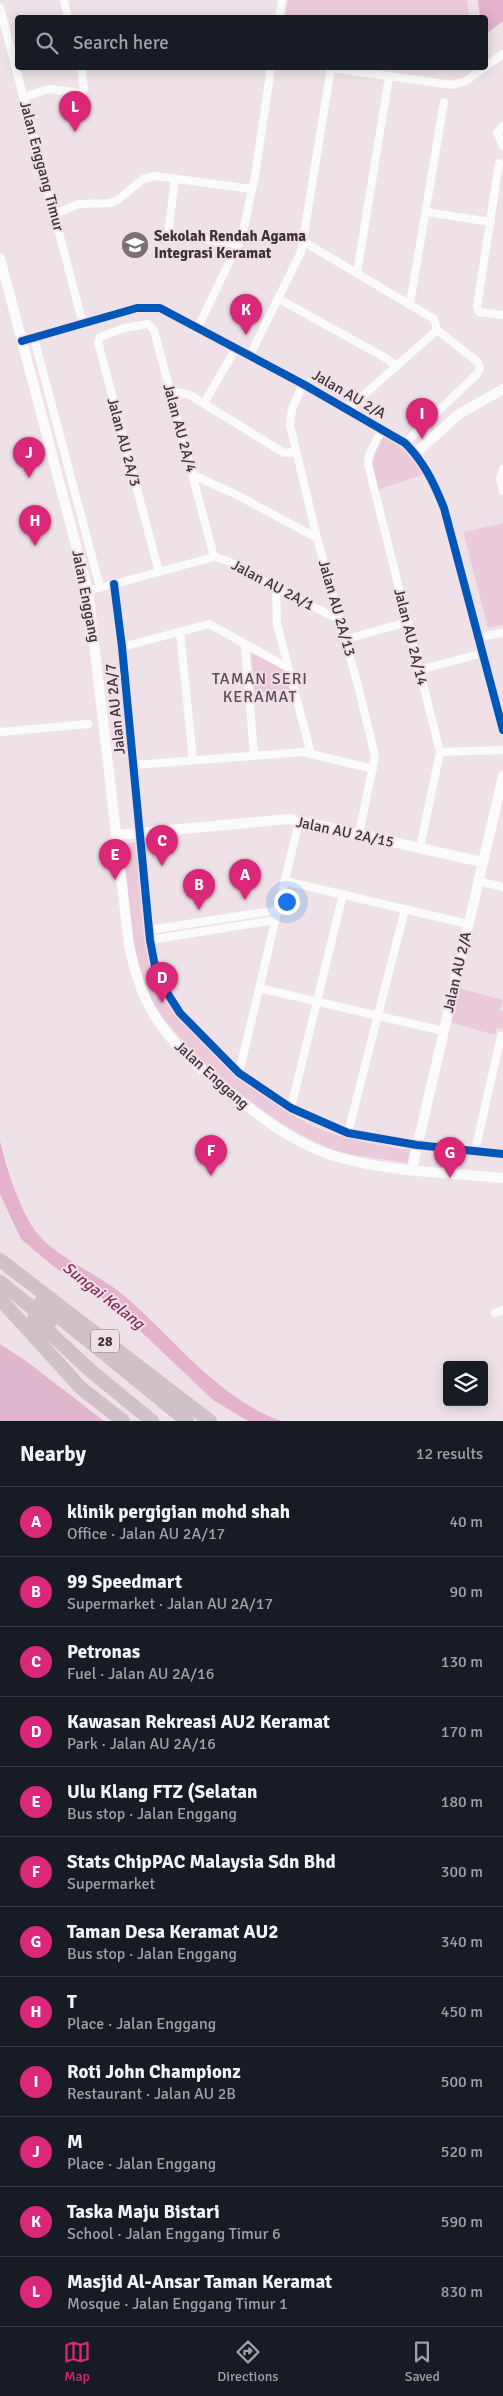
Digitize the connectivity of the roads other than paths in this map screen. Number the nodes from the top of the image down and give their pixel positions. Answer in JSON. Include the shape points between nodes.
{"nodes":[{"id":1,"x":64,"y":0,"type":"edge"},
{"id":2,"x":282,"y":0,"type":"edge"},
{"id":3,"x":0,"y":8,"type":"edge"},
{"id":4,"x":67,"y":15,"type":"edge"},
{"id":5,"x":280,"y":15,"type":"edge"},
{"id":6,"x":503,"y":54,"type":"edge"},
{"id":7,"x":15,"y":64,"type":"edge"},
{"id":8,"x":488,"y":65,"type":"edge"},
{"id":9,"x":17,"y":70,"type":"edge"},
{"id":10,"x":80,"y":70,"type":"edge"},
{"id":11,"x":271,"y":70,"type":"edge"},
{"id":12,"x":331,"y":70,"type":"edge"},
{"id":13,"x":344,"y":70,"type":"edge"},
{"id":14,"x":481,"y":70,"type":"edge"},
{"id":15,"x":389,"y":77,"type":"junction"},
{"id":16,"x":24,"y":97,"type":"junction"},
{"id":17,"x":444,"y":102,"type":"dead end"},
{"id":18,"x":501,"y":127,"type":"edge"},
{"id":19,"x":503,"y":146,"type":"edge"},
{"id":20,"x":499,"y":163,"type":"dead end"},
{"id":21,"x":176,"y":179,"type":"junction"},
{"id":22,"x":252,"y":189,"type":"junction"},
{"id":23,"x":426,"y":212,"type":"junction"},
{"id":24,"x":54,"y":214,"type":"junction"},
{"id":25,"x":490,"y":222,"type":"junction"},
{"id":26,"x":304,"y":242,"type":"junction"},
{"id":27,"x":239,"y":244,"type":"junction"},
{"id":28,"x":0,"y":258,"type":"edge"},
{"id":29,"x":357,"y":273,"type":"junction"},
{"id":30,"x":279,"y":299,"type":"junction"},
{"id":31,"x":410,"y":304,"type":"junction"},
{"id":32,"x":503,"y":315,"type":"edge"},
{"id":33,"x":83,"y":324,"type":"junction"},
{"id":34,"x":198,"y":327,"type":"junction"},
{"id":35,"x":124,"y":328,"type":"joint"},
{"id":36,"x":437,"y":330,"type":"junction"},
{"id":37,"x":34,"y":338,"type":"junction"},
{"id":38,"x":22,"y":341,"type":"junction"},
{"id":39,"x":236,"y":348,"type":"junction"},
{"id":40,"x":250,"y":355,"type":"junction"},
{"id":41,"x":397,"y":366,"type":"junction"},
{"id":42,"x":303,"y":384,"type":"junction"},
{"id":43,"x":503,"y":389,"type":"edge"},
{"id":44,"x":171,"y":391,"type":"junction"},
{"id":45,"x":204,"y":403,"type":"junction"},
{"id":46,"x":348,"y":409,"type":"junction"},
{"id":47,"x":382,"y":429,"type":"junction"},
{"id":48,"x":405,"y":443,"type":"junction"},
{"id":49,"x":296,"y":452,"type":"junction"},
{"id":50,"x":416,"y":453,"type":"junction"},
{"id":51,"x":503,"y":469,"type":"edge"},
{"id":52,"x":193,"y":475,"type":"junction"},
{"id":53,"x":503,"y":491,"type":"edge"},
{"id":54,"x":317,"y":538,"type":"junction"},
{"id":55,"x":214,"y":557,"type":"junction"},
{"id":56,"x":159,"y":572,"type":"junction"},
{"id":57,"x":114,"y":584,"type":"junction"},
{"id":58,"x":100,"y":587,"type":"junction"},
{"id":59,"x":276,"y":588,"type":"junction"},
{"id":60,"x":88,"y":591,"type":"junction"},
{"id":61,"x":340,"y":620,"type":"junction"},
{"id":62,"x":408,"y":622,"type":"junction"},
{"id":63,"x":180,"y":632,"type":"junction"},
{"id":64,"x":503,"y":632,"type":"edge"},
{"id":65,"x":479,"y":637,"type":"junction"},
{"id":66,"x":346,"y":639,"type":"junction"},
{"id":67,"x":245,"y":645,"type":"junction"},
{"id":68,"x":122,"y":647,"type":"junction"},
{"id":69,"x":483,"y":653,"type":"junction"},
{"id":70,"x":287,"y":667,"type":"junction"},
{"id":71,"x":419,"y":670,"type":"junction"},
{"id":72,"x":88,"y":724,"type":"dead end"},
{"id":73,"x":503,"y":730,"type":"edge"},
{"id":74,"x":0,"y":732,"type":"edge"},
{"id":75,"x":503,"y":750,"type":"edge"},
{"id":76,"x":440,"y":752,"type":"junction"},
{"id":77,"x":254,"y":754,"type":"junction"},
{"id":78,"x":310,"y":754,"type":"junction"},
{"id":79,"x":193,"y":760,"type":"junction"},
{"id":80,"x":134,"y":765,"type":"junction"},
{"id":81,"x":373,"y":769,"type":"junction"},
{"id":82,"x":503,"y":776,"type":"edge"},
{"id":83,"x":501,"y":796,"type":"edge"},
{"id":84,"x":299,"y":821,"type":"junction"},
{"id":85,"x":141,"y":832,"type":"junction"},
{"id":86,"x":116,"y":834,"type":"junction"},
{"id":87,"x":359,"y":834,"type":"junction"},
{"id":88,"x":420,"y":848,"type":"junction"},
{"id":89,"x":482,"y":862,"type":"junction"},
{"id":90,"x":285,"y":881,"type":"junction"},
{"id":91,"x":478,"y":881,"type":"junction"},
{"id":92,"x":503,"y":887,"type":"edge"},
{"id":93,"x":343,"y":894,"type":"junction"},
{"id":94,"x":405,"y":909,"type":"junction"},
{"id":95,"x":278,"y":910,"type":"junction"},
{"id":96,"x":275,"y":920,"type":"junction"},
{"id":97,"x":468,"y":924,"type":"junction"},
{"id":98,"x":149,"y":930,"type":"junction"},
{"id":99,"x":150,"y":940,"type":"junction"},
{"id":100,"x":259,"y":988,"type":"junction"},
{"id":101,"x":317,"y":1003,"type":"junction"},
{"id":102,"x":378,"y":1016,"type":"junction"},
{"id":103,"x":443,"y":1031,"type":"junction"},
{"id":104,"x":501,"y":1036,"type":"dead end"},
{"id":105,"x":239,"y":1073,"type":"junction"},
{"id":106,"x":291,"y":1108,"type":"junction"},
{"id":107,"x":348,"y":1133,"type":"junction"},
{"id":108,"x":417,"y":1145,"type":"junction"},
{"id":109,"x":475,"y":1151,"type":"junction"},
{"id":110,"x":503,"y":1154,"type":"edge"},
{"id":111,"x":412,"y":1169,"type":"junction"},
{"id":112,"x":503,"y":1178,"type":"edge"},
{"id":113,"x":0,"y":1260,"type":"edge"},
{"id":114,"x":0,"y":1268,"type":"edge"},
{"id":115,"x":0,"y":1282,"type":"edge"},
{"id":116,"x":0,"y":1287,"type":"edge"},
{"id":117,"x":0,"y":1299,"type":"edge"},
{"id":118,"x":503,"y":1310,"type":"edge"},
{"id":119,"x":495,"y":1313,"type":"dead end"},
{"id":120,"x":123,"y":1421,"type":"edge"},
{"id":121,"x":152,"y":1421,"type":"edge"},
{"id":122,"x":177,"y":1421,"type":"edge"},
{"id":123,"x":187,"y":1421,"type":"edge"},
{"id":124,"x":210,"y":1421,"type":"edge"}],
"edges":[{"from":1,"to":4,"type":"street"},
{"from":2,"to":5,"type":"street"},
{"from":3,"to":7,"type":"street","name":"Jalan Enggang Timur"},
{"from":6,"to":8,"type":"street"},
{"from":9,"to":16,"type":"street","name":"Jalan Enggang Timur"},
{"from":10,"to":16,"type":"street","via":[[82,93],[49,89]]},
{"from":11,"to":22,"type":"street"},
{"from":12,"to":26,"type":"street"},
{"from":13,"to":15,"type":"street"},
{"from":14,"to":15,"type":"street","via":[[466,81],[444,86]]},
{"from":15,"to":29,"type":"street"},
{"from":16,"to":24,"type":"street","name":"Jalan Enggang Timur"},
{"from":17,"to":23,"type":"street"},
{"from":18,"to":19,"type":"street","via":[[497,134]]},
{"from":20,"to":25,"type":"street"},
{"from":21,"to":22,"type":"street"},
{"from":21,"to":24,"type":"street","via":[[155,176],[143,179],[110,203],[79,204]]},
{"from":21,"to":27,"type":"street","via":[[170,232]]},
{"from":22,"to":27,"type":"street"},
{"from":23,"to":25,"type":"street"},
{"from":23,"to":31,"type":"street"},
{"from":24,"to":33,"type":"street","name":"Jalan Enggang Timur"},
{"from":25,"to":32,"type":"street","via":[[477,307],[480,312]]},
{"from":26,"to":29,"type":"street"},
{"from":26,"to":30,"type":"street"},
{"from":27,"to":34,"type":"street"},
{"from":28,"to":38,"type":"street","name":"Jalan Enggang"},
{"from":29,"to":31,"type":"street"},
{"from":30,"to":40,"type":"street"},
{"from":30,"to":41,"type":"street"},
{"from":31,"to":36,"type":"street","via":[[434,319]]},
{"from":33,"to":34,"type":"street","name":"Jalan AU 2/A","via":[[151,307],[170,311]]},
{"from":33,"to":37,"type":"street","name":"Jalan AU 2/A"},
{"from":34,"to":39,"type":"street","name":"Jalan AU 2/A"},
{"from":35,"to":44,"type":"street","name":"Jalan AU 2A/4","via":[[148,324],[154,330]]},
{"from":35,"to":56,"type":"street","name":"Jalan AU 2A/3","via":[[100,337],[98,342]]},
{"from":36,"to":41,"type":"street"},
{"from":36,"to":48,"type":"street","via":[[478,362],[480,368],[478,374]]},
{"from":37,"to":38,"type":"street","name":"Jalan AU 2/A"},
{"from":37,"to":58,"type":"street"},
{"from":38,"to":60,"type":"street","name":"Jalan Enggang"},
{"from":39,"to":40,"type":"street","name":"Jalan AU 2/A"},
{"from":39,"to":45,"type":"street"},
{"from":40,"to":42,"type":"street","name":"Jalan AU 2/A"},
{"from":41,"to":46,"type":"street"},
{"from":42,"to":46,"type":"street","name":"Jalan AU 2/A"},
{"from":42,"to":49,"type":"street","name":"Jalan AU 2A/13","via":[[290,417]]},
{"from":43,"to":50,"type":"street","via":[[459,414]]},
{"from":44,"to":45,"type":"street","via":[[190,395]]},
{"from":44,"to":52,"type":"street","name":"Jalan AU 2A/4"},
{"from":45,"to":49,"type":"street","via":[[284,453]]},
{"from":46,"to":47,"type":"street","name":"Jalan AU 2/A"},
{"from":47,"to":48,"type":"street","name":"Jalan AU 2/A"},
{"from":47,"to":62,"type":"street","name":"Jalan AU 2A/14","via":[[368,464]]},
{"from":48,"to":50,"type":"street","name":"Jalan AU 2/A"},
{"from":49,"to":54,"type":"street","name":"Jalan AU 2A/13"},
{"from":50,"to":65,"type":"street","name":"Jalan AU 2/A","via":[[431,476],[444,508]]},
{"from":51,"to":53,"type":"street","via":[[500,479]]},
{"from":52,"to":54,"type":"street"},
{"from":52,"to":55,"type":"street","name":"Jalan AU 2A/4"},
{"from":54,"to":61,"type":"street","name":"Jalan AU 2A/13"},
{"from":55,"to":56,"type":"street","name":"Jalan AU 2A/1"},
{"from":55,"to":59,"type":"street","name":"Jalan AU 2A/1","via":[[228,561]]},
{"from":56,"to":57,"type":"street","name":"Jalan AU 2A/1"},
{"from":57,"to":58,"type":"street","name":"Jalan AU 2A/1"},
{"from":57,"to":68,"type":"street","name":"Jalan AU 2A/7"},
{"from":58,"to":60,"type":"street","name":"Jalan AU 2A/1"},
{"from":59,"to":61,"type":"street","name":"Jalan AU 2A/1"},
{"from":59,"to":70,"type":"street","via":[[277,624]]},
{"from":60,"to":86,"type":"street","name":"Jalan Enggang"},
{"from":61,"to":66,"type":"street","name":"Jalan AU 2A/13"},
{"from":62,"to":66,"type":"street"},
{"from":62,"to":71,"type":"street","name":"Jalan AU 2A/14"},
{"from":63,"to":67,"type":"street","via":[[209,624]]},
{"from":63,"to":68,"type":"street"},
{"from":63,"to":79,"type":"street"},
{"from":64,"to":65,"type":"street"},
{"from":65,"to":69,"type":"street","name":"Jalan AU 2/A"},
{"from":66,"to":81,"type":"street","name":"Jalan AU 2A/13","via":[[372,739]]},
{"from":67,"to":70,"type":"street"},
{"from":67,"to":77,"type":"street"},
{"from":68,"to":80,"type":"street","name":"Jalan AU 2A/7"},
{"from":69,"to":71,"type":"street"},
{"from":69,"to":73,"type":"street","name":"Jalan AU 2/A"},
{"from":70,"to":78,"type":"street"},
{"from":71,"to":76,"type":"street","name":"Jalan AU 2A/14"},
{"from":72,"to":74,"type":"street"},
{"from":75,"to":76,"type":"street"},
{"from":76,"to":88,"type":"street","name":"Jalan AU 2A/14"},
{"from":77,"to":78,"type":"street"},
{"from":77,"to":79,"type":"street"},
{"from":78,"to":81,"type":"street"},
{"from":79,"to":80,"type":"street"},
{"from":80,"to":85,"type":"street","name":"Jalan AU 2A/7"},
{"from":81,"to":87,"type":"street","name":"Jalan AU 2A/13"},
{"from":82,"to":83,"type":"street","name":"Jalan AU 2/A"},
{"from":83,"to":89,"type":"street","name":"Jalan AU 2/A"},
{"from":84,"to":85,"type":"street","name":"Jalan AU 2A/15","via":[[275,820]]},
{"from":84,"to":87,"type":"street","name":"Jalan AU 2A/15"},
{"from":84,"to":90,"type":"street"},
{"from":85,"to":86,"type":"street","name":"Jalan AU 2A/15"},
{"from":85,"to":98,"type":"street","name":"Jalan AU 2A/7"},
{"from":86,"to":111,"type":"street","name":"Jalan Enggang","via":[[134,968],[140,988],[168,1036],[206,1073],[285,1135],[342,1158]]},
{"from":87,"to":88,"type":"street","name":"Jalan AU 2A/15"},
{"from":88,"to":89,"type":"street","name":"Jalan AU 2A/15"},
{"from":89,"to":91,"type":"street","name":"Jalan AU 2/A"},
{"from":90,"to":93,"type":"street"},
{"from":90,"to":95,"type":"street"},
{"from":91,"to":92,"type":"street"},
{"from":91,"to":97,"type":"street","name":"Jalan AU 2/A"},
{"from":93,"to":94,"type":"street"},
{"from":93,"to":101,"type":"street"},
{"from":94,"to":97,"type":"street"},
{"from":94,"to":102,"type":"street"},
{"from":95,"to":96,"type":"street"},
{"from":95,"to":98,"type":"street"},
{"from":96,"to":99,"type":"street"},
{"from":96,"to":100,"type":"street"},
{"from":97,"to":103,"type":"street","name":"Jalan AU 2/A"},
{"from":98,"to":99,"type":"street","name":"Jalan AU 2A/7"},
{"from":99,"to":105,"type":"street","name":"Jalan AU 2A/7","via":[[157,977],[180,1013]]},
{"from":100,"to":101,"type":"street"},
{"from":100,"to":105,"type":"street"},
{"from":101,"to":102,"type":"street"},
{"from":101,"to":106,"type":"street"},
{"from":102,"to":103,"type":"street"},
{"from":102,"to":107,"type":"street"},
{"from":103,"to":108,"type":"street","name":"Jalan AU 2/A"},
{"from":104,"to":109,"type":"street"},
{"from":105,"to":106,"type":"street","name":"Jalan AU 2A/7"},
{"from":106,"to":107,"type":"street","name":"Jalan AU 2A/7"},
{"from":107,"to":108,"type":"street","name":"Jalan AU 2A/7"},
{"from":108,"to":109,"type":"street","name":"Jalan AU 2A/7"},
{"from":108,"to":111,"type":"street","name":"Jalan AU 2/A"},
{"from":109,"to":110,"type":"street","name":"Jalan AU 2A/7"},
{"from":111,"to":112,"type":"street","name":"Jalan Enggang"},
{"from":113,"to":124,"type":"highway","number":"28"},
{"from":114,"to":123,"type":"highway"},
{"from":115,"to":122,"type":"highway","number":"28"},
{"from":116,"to":121,"type":"highway","via":[[91,1371]]},
{"from":117,"to":120,"type":"highway","via":[[81,1388]]},
{"from":118,"to":119,"type":"street"}]}
